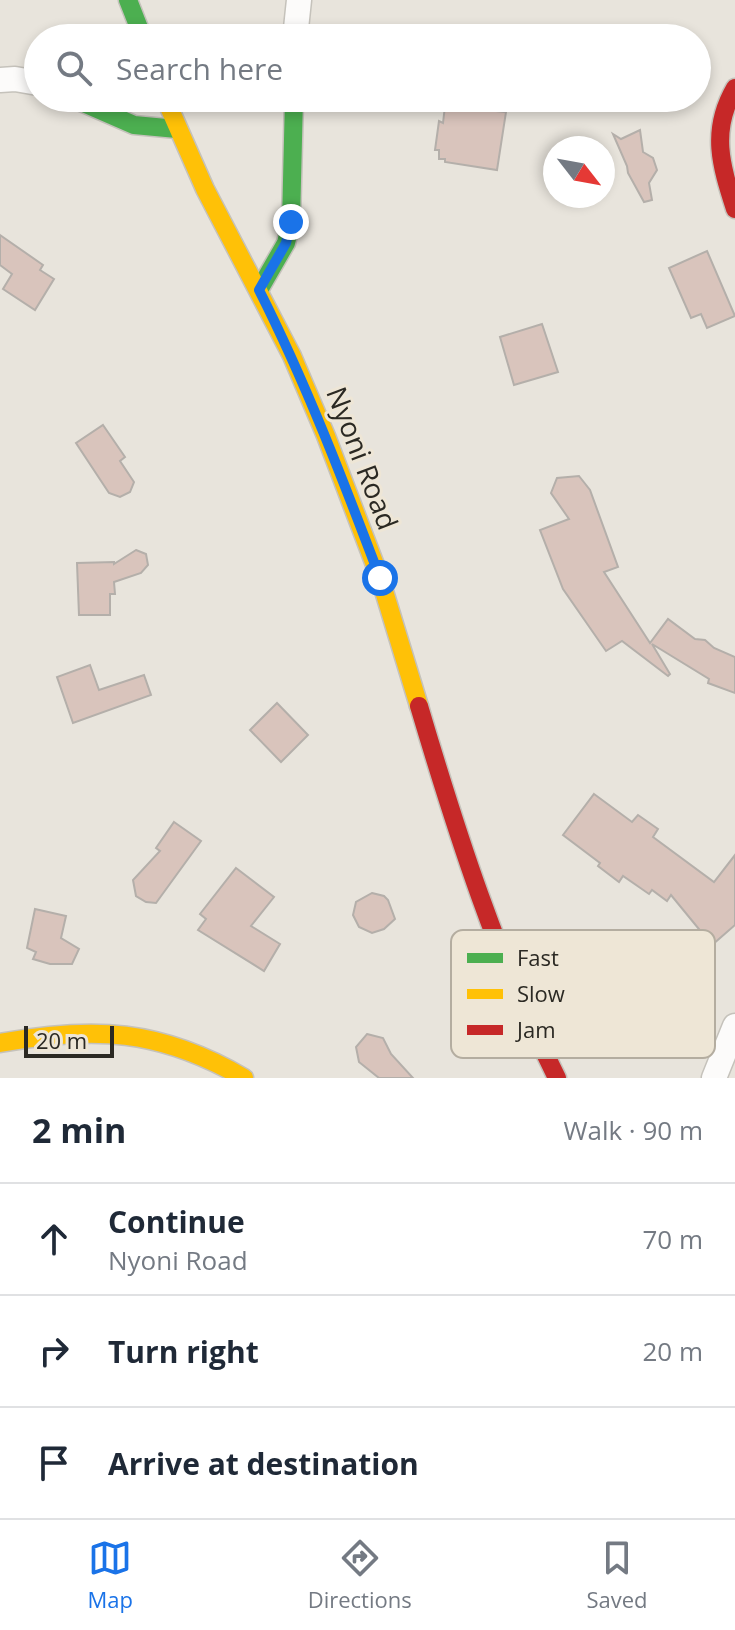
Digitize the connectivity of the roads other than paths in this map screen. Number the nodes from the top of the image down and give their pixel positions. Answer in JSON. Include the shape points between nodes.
{"nodes":[{"id":1,"x":128,"y":0,"type":"edge"},
{"id":2,"x":141,"y":0,"type":"edge"},
{"id":3,"x":299,"y":0,"type":"edge"},
{"id":4,"x":137,"y":24,"type":"edge"},
{"id":5,"x":141,"y":24,"type":"edge"},
{"id":6,"x":296,"y":24,"type":"edge"},
{"id":7,"x":0,"y":80,"type":"edge"},
{"id":8,"x":24,"y":81,"type":"edge"},
{"id":9,"x":735,"y":88,"type":"edge"},
{"id":10,"x":102,"y":112,"type":"edge"},
{"id":11,"x":170,"y":112,"type":"edge"},
{"id":12,"x":294,"y":112,"type":"edge"},
{"id":13,"x":177,"y":129,"type":"junction"},
{"id":14,"x":735,"y":209,"type":"edge"},
{"id":15,"x":259,"y":290,"type":"junction"},
{"id":16,"x":491,"y":930,"type":"edge"},
{"id":17,"x":735,"y":1026,"type":"edge"},
{"id":18,"x":0,"y":1043,"type":"edge"},
{"id":19,"x":547,"y":1058,"type":"edge"},
{"id":20,"x":244,"y":1078,"type":"edge"},
{"id":21,"x":557,"y":1078,"type":"edge"},
{"id":22,"x":714,"y":1078,"type":"edge"}],
"edges":[{"from":1,"to":4,"type":"street"},
{"from":2,"to":5,"type":"street"},
{"from":3,"to":6,"type":"street"},
{"from":7,"to":8,"type":"street"},
{"from":9,"to":14,"type":"street","via":[[718,128],[719,154]]},
{"from":10,"to":13,"type":"street","via":[[131,126]]},
{"from":11,"to":13,"type":"street","name":"Nyoni Road"},
{"from":12,"to":15,"type":"street","via":[[291,222],[286,243]]},
{"from":13,"to":15,"type":"street","name":"Nyoni Road"},
{"from":15,"to":16,"type":"street","name":"Nyoni Road","via":[[332,450],[380,578]]},
{"from":17,"to":22,"type":"street"},
{"from":18,"to":20,"type":"street","via":[[77,1034],[136,1037],[212,1059]]},
{"from":19,"to":21,"type":"street","name":"Nyoni Road"}]}
